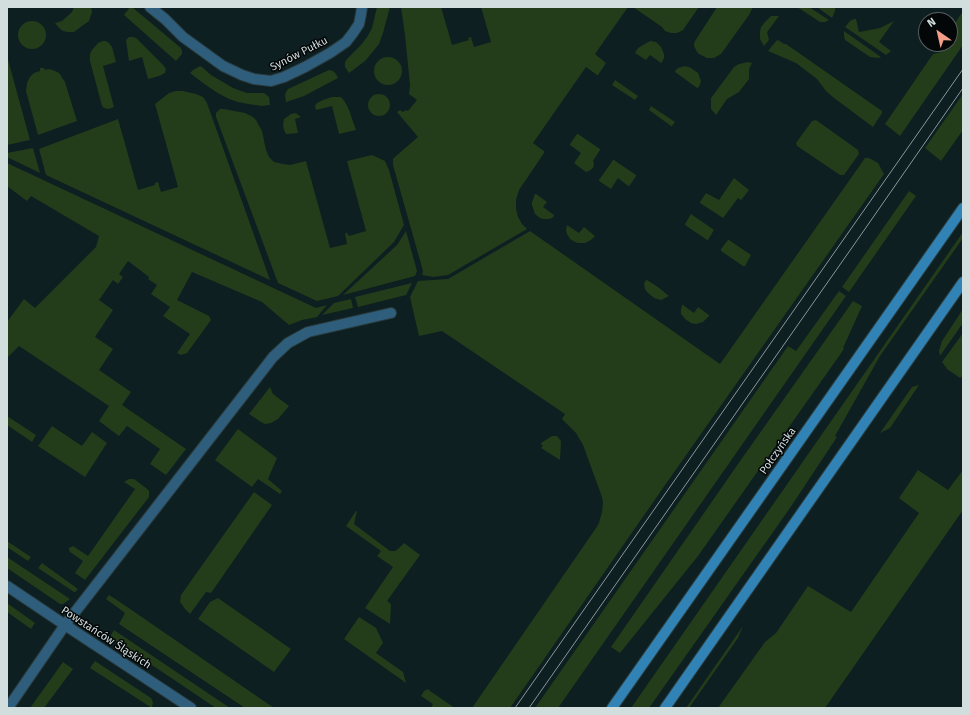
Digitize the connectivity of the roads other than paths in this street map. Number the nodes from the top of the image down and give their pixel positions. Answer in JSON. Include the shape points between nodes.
{"nodes":[{"id":1,"x":150,"y":7,"type":"edge"},
{"id":2,"x":362,"y":7,"type":"edge"},
{"id":3,"x":963,"y":208,"type":"edge"},
{"id":4,"x":963,"y":282,"type":"edge"},
{"id":5,"x":391,"y":313,"type":"dead end"},
{"id":6,"x":7,"y":586,"type":"edge"},
{"id":7,"x":65,"y":626,"type":"junction"},
{"id":8,"x":8,"y":708,"type":"edge"},
{"id":9,"x":191,"y":708,"type":"edge"},
{"id":10,"x":612,"y":708,"type":"edge"},
{"id":11,"x":665,"y":708,"type":"edge"}],
"edges":[{"from":1,"to":2,"type":"street","name":"Synów Pułku","via":[[183,37],[223,66],[254,80],[271,81],[305,67],[346,42],[359,24]]},
{"from":3,"to":10,"type":"main road","name":"Połczyńska"},
{"from":4,"to":11,"type":"main road"},
{"from":5,"to":7,"type":"street","via":[[308,332],[288,343],[273,357]]},
{"from":6,"to":7,"type":"street","name":"Powstańców Śląskich"},
{"from":7,"to":8,"type":"street"},
{"from":7,"to":9,"type":"street","name":"Powstańców Śląskich"}]}
